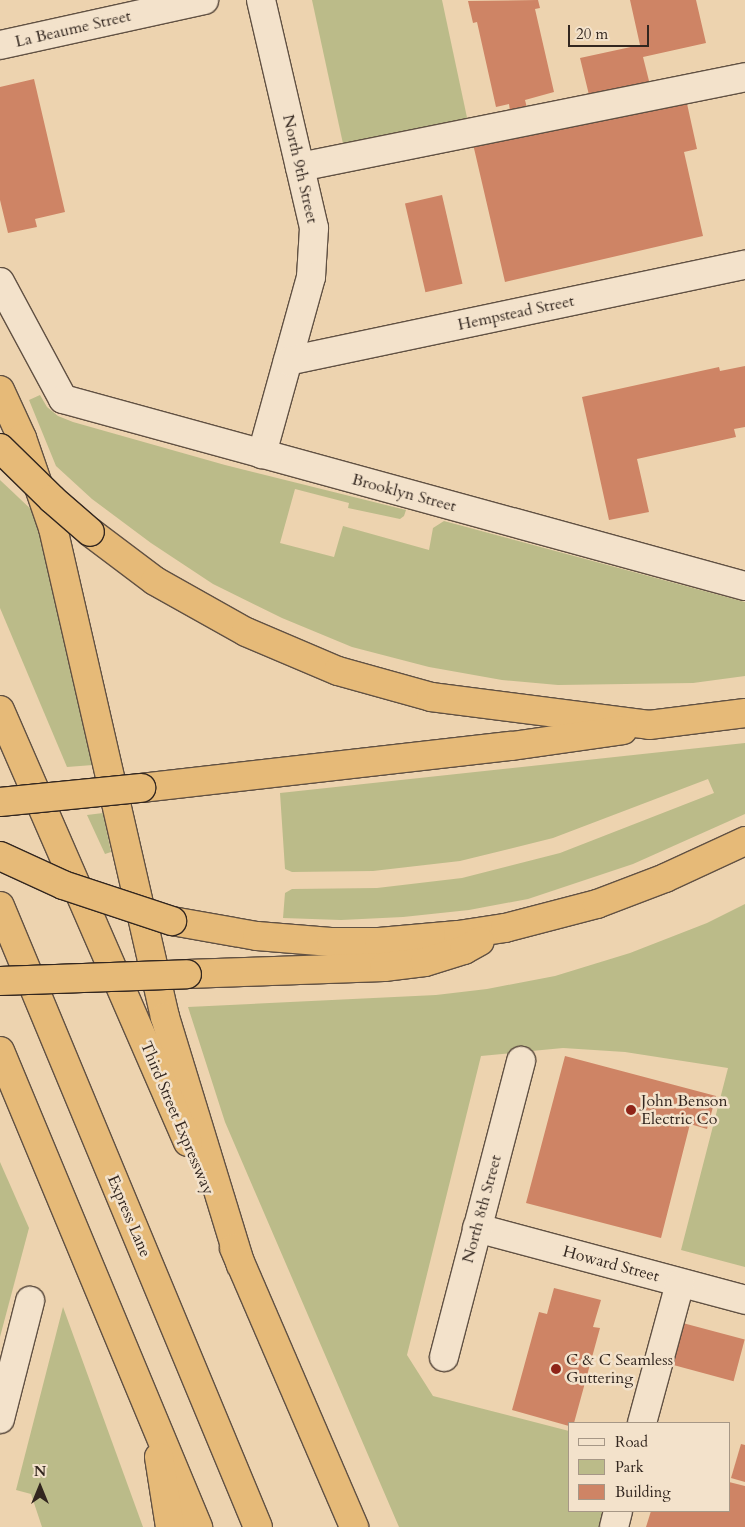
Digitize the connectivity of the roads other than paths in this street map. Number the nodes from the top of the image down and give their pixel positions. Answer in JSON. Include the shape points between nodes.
{"nodes":[{"id":1,"x":204,"y":0,"type":"edge"},
{"id":2,"x":261,"y":0,"type":"edge"},
{"id":3,"x":0,"y":45,"type":"edge"},
{"id":4,"x":745,"y":77,"type":"edge"},
{"id":5,"x":300,"y":167,"type":"junction"},
{"id":6,"x":745,"y":265,"type":"edge"},
{"id":7,"x":0,"y":282,"type":"edge"},
{"id":8,"x":288,"y":362,"type":"junction"},
{"id":9,"x":0,"y":390,"type":"edge"},
{"id":10,"x":0,"y":448,"type":"edge"},
{"id":11,"x":262,"y":454,"type":"junction"},
{"id":12,"x":745,"y":586,"type":"edge"},
{"id":13,"x":0,"y":710,"type":"edge"},
{"id":14,"x":745,"y":713,"type":"edge"},
{"id":15,"x":649,"y":725,"type":"junction"},
{"id":16,"x":0,"y":802,"type":"edge"},
{"id":17,"x":745,"y":841,"type":"edge"},
{"id":18,"x":0,"y":856,"type":"edge"},
{"id":19,"x":0,"y":906,"type":"edge"},
{"id":20,"x":506,"y":928,"type":"junction"},
{"id":21,"x":0,"y":981,"type":"edge"},
{"id":22,"x":0,"y":1051,"type":"edge"},
{"id":23,"x":521,"y":1060,"type":"dead end"},
{"id":24,"x":477,"y":1228,"type":"junction"},
{"id":25,"x":241,"y":1265,"type":"junction"},
{"id":26,"x":680,"y":1283,"type":"junction"},
{"id":27,"x":745,"y":1300,"type":"edge"},
{"id":28,"x":30,"y":1301,"type":"dead end"},
{"id":29,"x":444,"y":1357,"type":"dead end"},
{"id":30,"x":0,"y":1419,"type":"edge"},
{"id":31,"x":642,"y":1422,"type":"edge"},
{"id":32,"x":156,"y":1425,"type":"junction"},
{"id":33,"x":618,"y":1512,"type":"edge"},
{"id":34,"x":170,"y":1527,"type":"edge"},
{"id":35,"x":198,"y":1527,"type":"edge"},
{"id":36,"x":258,"y":1527,"type":"edge"},
{"id":37,"x":354,"y":1527,"type":"edge"},
{"id":38,"x":614,"y":1527,"type":"edge"}],
"edges":[{"from":1,"to":3,"type":"street","name":"La Beaume Street"},
{"from":2,"to":5,"type":"street","name":"North 9th Street"},
{"from":4,"to":5,"type":"street"},
{"from":5,"to":8,"type":"street","name":"North 9th Street","via":[[314,228],[311,277]]},
{"from":6,"to":8,"type":"street","name":"Hempstead Street"},
{"from":7,"to":11,"type":"street","name":"Brooklyn Street","via":[[63,399]]},
{"from":8,"to":11,"type":"street","name":"North 9th Street"},
{"from":9,"to":25,"type":"highway","via":[[22,438],[53,528],[165,1017]]},
{"from":10,"to":15,"type":"highway","bridge":true,"via":[[52,500],[90,532],[163,586],[246,632],[338,670],[431,697]]},
{"from":11,"to":12,"type":"street","name":"Brooklyn Street"},
{"from":13,"to":25,"type":"highway","name":"Third Street Expressway"},
{"from":14,"to":15,"type":"highway"},
{"from":15,"to":16,"type":"highway","bridge":true,"via":[[512,746]]},
{"from":17,"to":20,"type":"highway","via":[[636,890],[575,911]]},
{"from":18,"to":20,"type":"highway","bridge":true,"via":[[63,885],[172,921],[257,936],[331,942],[422,939]]},
{"from":19,"to":36,"type":"highway","name":"Express Lane"},
{"from":20,"to":21,"type":"highway","bridge":true,"via":[[464,950],[424,962],[384,967]]},
{"from":22,"to":32,"type":"highway"},
{"from":23,"to":24,"type":"street","name":"North 8th Street"},
{"from":24,"to":26,"type":"street","name":"Howard Street"},
{"from":24,"to":29,"type":"street","name":"North 8th Street"},
{"from":25,"to":37,"type":"highway","name":"Third Street Expressway"},
{"from":26,"to":27,"type":"street","name":"Howard Street"},
{"from":26,"to":31,"type":"street"},
{"from":28,"to":30,"type":"street"},
{"from":32,"to":34,"type":"highway","via":[[160,1477]]},
{"from":32,"to":35,"type":"highway"},
{"from":33,"to":38,"type":"street"}]}
